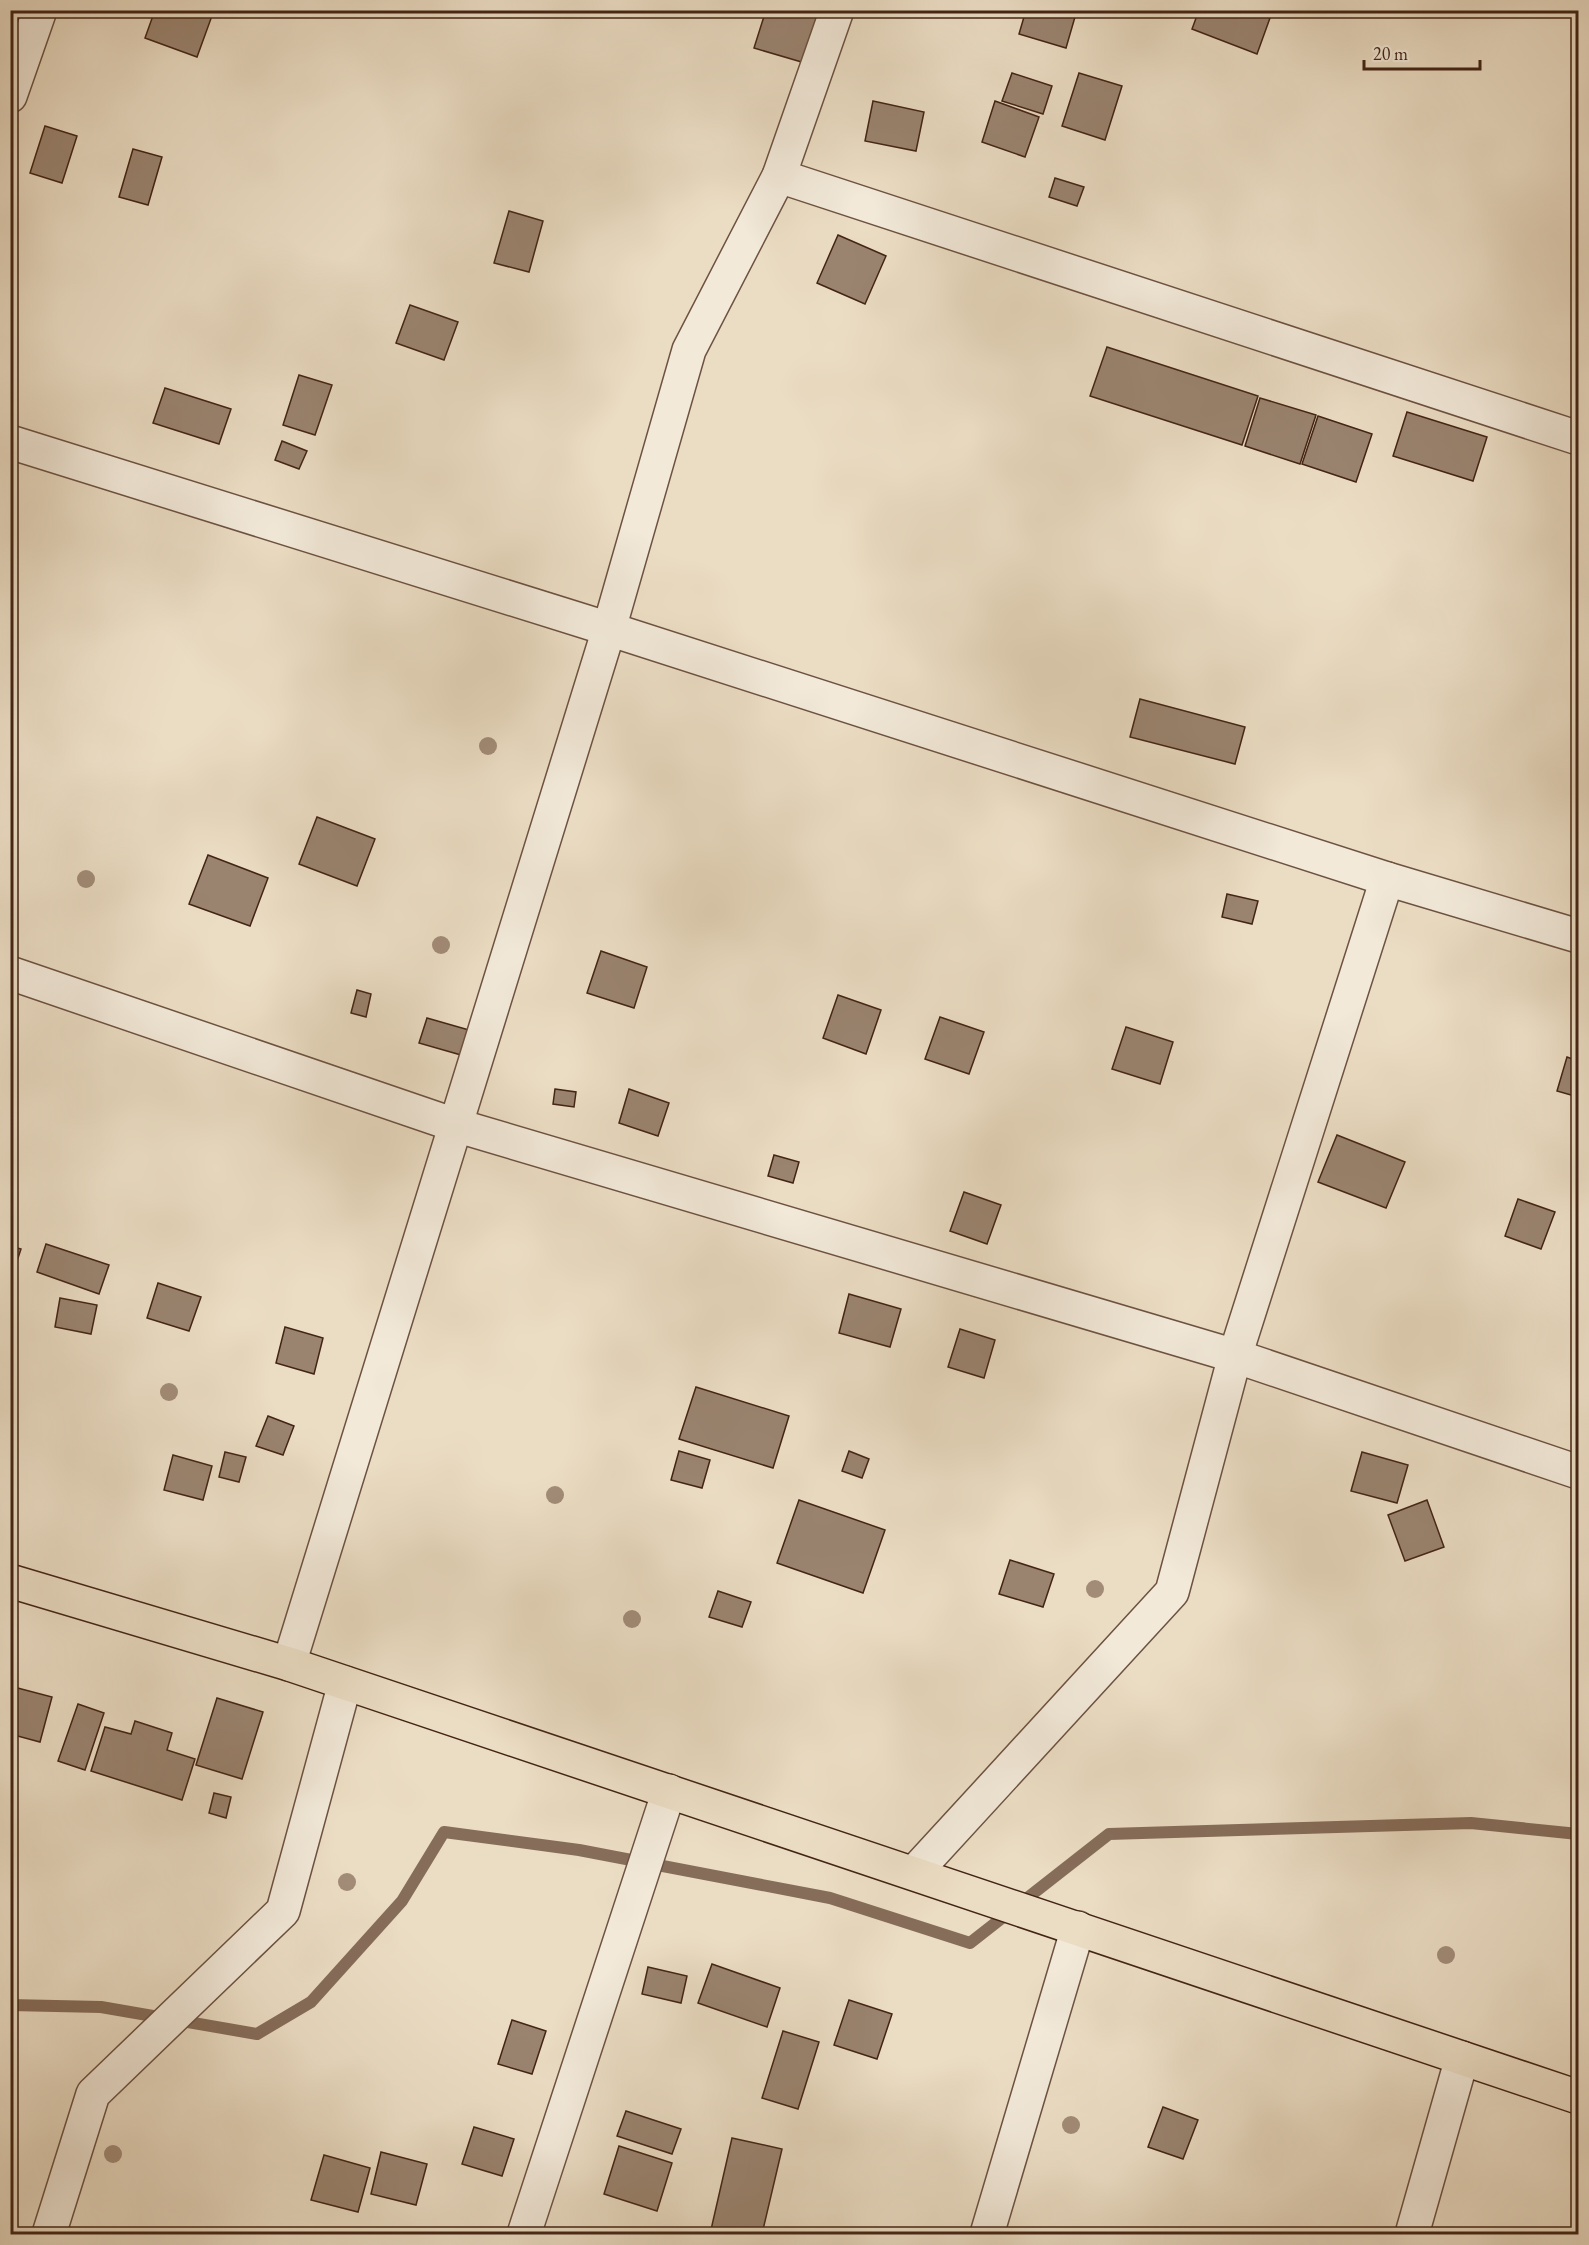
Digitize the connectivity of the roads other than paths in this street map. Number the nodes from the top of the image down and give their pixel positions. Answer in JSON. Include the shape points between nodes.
{"nodes":[{"id":1,"x":40,"y":10,"type":"edge"},
{"id":2,"x":837,"y":10,"type":"edge"},
{"id":3,"x":10,"y":96,"type":"edge"},
{"id":4,"x":779,"y":176,"type":"junction"},
{"id":5,"x":1578,"y":438,"type":"edge"},
{"id":6,"x":10,"y":442,"type":"edge"},
{"id":7,"x":609,"y":629,"type":"junction"},
{"id":8,"x":1387,"y":879,"type":"junction"},
{"id":9,"x":1578,"y":936,"type":"edge"},
{"id":10,"x":10,"y":973,"type":"edge"},
{"id":11,"x":455,"y":1125,"type":"junction"},
{"id":12,"x":1235,"y":1356,"type":"junction"},
{"id":13,"x":1578,"y":1472,"type":"edge"},
{"id":14,"x":10,"y":1581,"type":"edge"},
{"id":15,"x":290,"y":1664,"type":"junction"},
{"id":16,"x":345,"y":1683,"type":"junction"},
{"id":17,"x":669,"y":1791,"type":"junction"},
{"id":18,"x":914,"y":1873,"type":"junction"},
{"id":19,"x":1078,"y":1928,"type":"junction"},
{"id":20,"x":1462,"y":2058,"type":"junction"},
{"id":21,"x":1578,"y":2097,"type":"edge"},
{"id":22,"x":49,"y":2235,"type":"edge"},
{"id":23,"x":524,"y":2235,"type":"edge"},
{"id":24,"x":987,"y":2235,"type":"edge"},
{"id":25,"x":1412,"y":2235,"type":"edge"}],
"edges":[{"from":1,"to":3,"type":"street"},
{"from":2,"to":4,"type":"street"},
{"from":4,"to":5,"type":"street"},
{"from":4,"to":7,"type":"street","via":[[689,350]]},
{"from":6,"to":7,"type":"street"},
{"from":7,"to":8,"type":"street"},
{"from":7,"to":11,"type":"street"},
{"from":8,"to":9,"type":"street"},
{"from":8,"to":12,"type":"street"},
{"from":10,"to":11,"type":"street"},
{"from":11,"to":12,"type":"street"},
{"from":11,"to":15,"type":"street"},
{"from":12,"to":13,"type":"street"},
{"from":12,"to":18,"type":"street","via":[[1172,1592]]},
{"from":14,"to":15,"type":"main road"},
{"from":15,"to":16,"type":"main road"},
{"from":16,"to":17,"type":"main road"},
{"from":16,"to":22,"type":"street","via":[[283,1911],[93,2094]]},
{"from":17,"to":18,"type":"main road"},
{"from":17,"to":23,"type":"street"},
{"from":18,"to":19,"type":"main road"},
{"from":19,"to":20,"type":"main road"},
{"from":19,"to":24,"type":"street"},
{"from":20,"to":21,"type":"main road"},
{"from":20,"to":25,"type":"street"}]}
